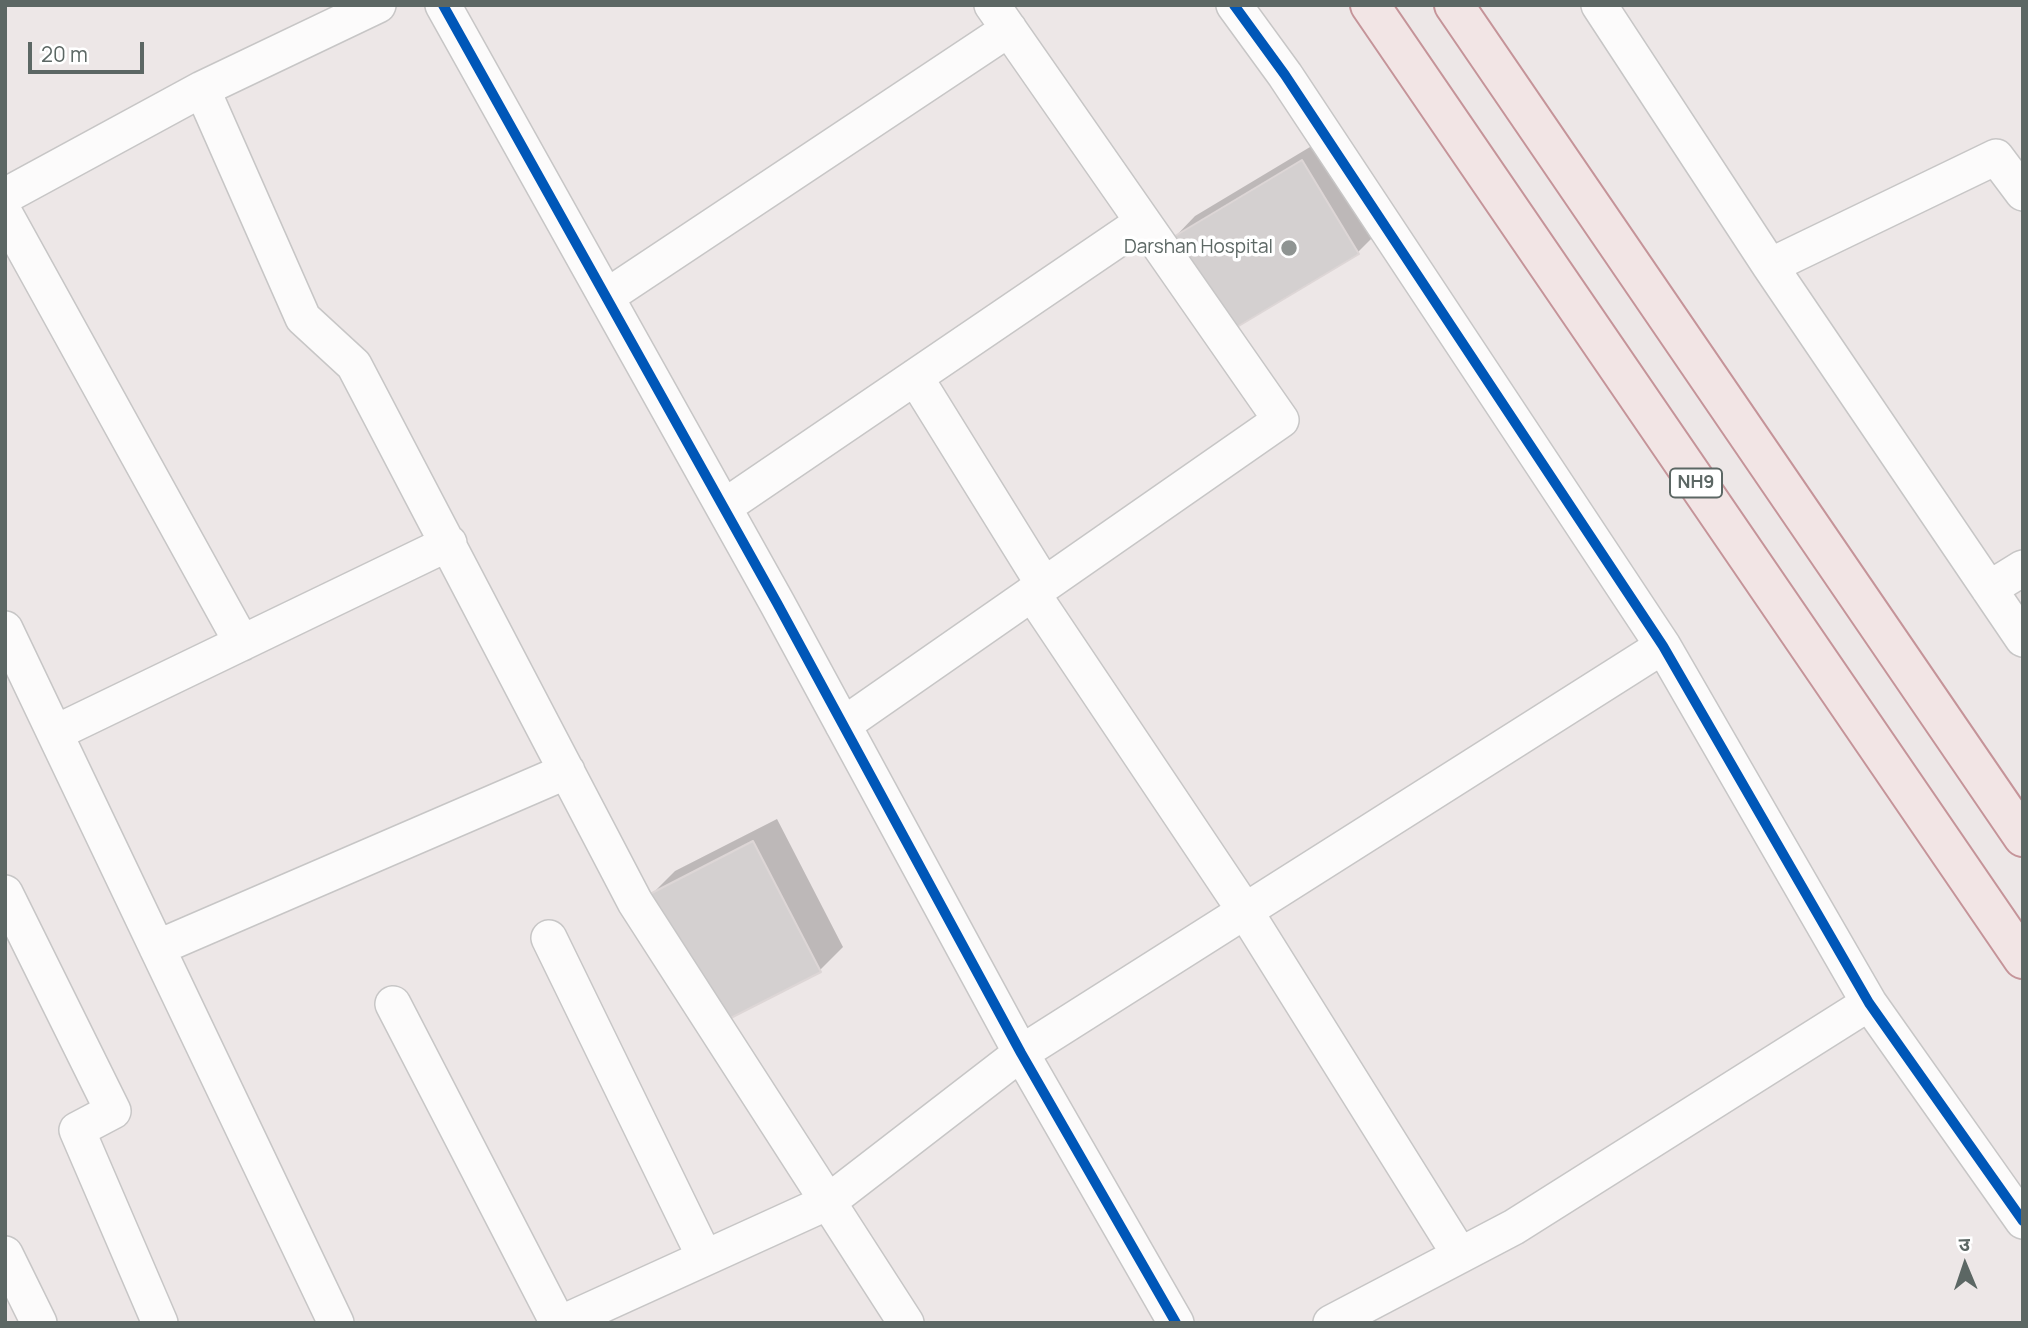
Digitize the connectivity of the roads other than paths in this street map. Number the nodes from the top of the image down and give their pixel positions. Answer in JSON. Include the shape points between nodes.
{"nodes":[{"id":1,"x":378,"y":5,"type":"edge"},
{"id":2,"x":443,"y":5,"type":"edge"},
{"id":3,"x":1234,"y":5,"type":"edge"},
{"id":4,"x":1370,"y":5,"type":"edge"},
{"id":5,"x":1454,"y":5,"type":"edge"},
{"id":6,"x":1599,"y":5,"type":"edge"},
{"id":7,"x":1001,"y":17,"type":"edge"},
{"id":8,"x":202,"y":89,"type":"junction"},
{"id":9,"x":2023,"y":194,"type":"edge"},
{"id":10,"x":5,"y":196,"type":"edge"},
{"id":11,"x":5,"y":214,"type":"edge"},
{"id":12,"x":1143,"y":222,"type":"junction"},
{"id":13,"x":1770,"y":266,"type":"junction"},
{"id":14,"x":606,"y":297,"type":"junction"},
{"id":15,"x":915,"y":377,"type":"junction"},
{"id":16,"x":724,"y":507,"type":"junction"},
{"id":17,"x":449,"y":543,"type":"junction"},
{"id":18,"x":2023,"y":568,"type":"edge"},
{"id":19,"x":1038,"y":589,"type":"junction"},
{"id":20,"x":1989,"y":589,"type":"junction"},
{"id":21,"x":5,"y":629,"type":"edge"},
{"id":22,"x":2023,"y":639,"type":"edge"},
{"id":23,"x":242,"y":643,"type":"junction"},
{"id":24,"x":1662,"y":646,"type":"junction"},
{"id":25,"x":843,"y":725,"type":"junction"},
{"id":26,"x":55,"y":733,"type":"junction"},
{"id":27,"x":567,"y":771,"type":"junction"},
{"id":28,"x":2023,"y":837,"type":"edge"},
{"id":29,"x":5,"y":893,"type":"edge"},
{"id":30,"x":1244,"y":911,"type":"junction"},
{"id":31,"x":549,"y":938,"type":"dead end"},
{"id":32,"x":158,"y":948,"type":"junction"},
{"id":33,"x":2023,"y":959,"type":"edge"},
{"id":34,"x":1869,"y":1003,"type":"junction"},
{"id":35,"x":393,"y":1004,"type":"dead end"},
{"id":36,"x":1021,"y":1053,"type":"junction"},
{"id":37,"x":828,"y":1202,"type":"junction"},
{"id":38,"x":2023,"y":1221,"type":"edge"},
{"id":39,"x":5,"y":1254,"type":"edge"},
{"id":40,"x":1460,"y":1255,"type":"junction"},
{"id":41,"x":705,"y":1258,"type":"junction"},
{"id":42,"x":39,"y":1323,"type":"edge"},
{"id":43,"x":160,"y":1323,"type":"edge"},
{"id":44,"x":336,"y":1323,"type":"edge"},
{"id":45,"x":560,"y":1323,"type":"edge"},
{"id":46,"x":906,"y":1323,"type":"edge"},
{"id":47,"x":1176,"y":1323,"type":"edge"},
{"id":48,"x":1331,"y":1323,"type":"edge"}],
"edges":[{"from":1,"to":8,"type":"street"},
{"from":2,"to":14,"type":"street"},
{"from":3,"to":24,"type":"street","via":[[1285,75]]},
{"from":4,"to":33,"type":"highway","number":"NH9"},
{"from":5,"to":28,"type":"highway"},
{"from":6,"to":13,"type":"street"},
{"from":7,"to":12,"type":"street"},
{"from":7,"to":14,"type":"street"},
{"from":8,"to":10,"type":"street"},
{"from":8,"to":17,"type":"street","via":[[303,317],[354,365]]},
{"from":9,"to":13,"type":"street","via":[[1996,157]]},
{"from":11,"to":23,"type":"street"},
{"from":12,"to":15,"type":"street"},
{"from":12,"to":19,"type":"street","via":[[1281,420]]},
{"from":13,"to":20,"type":"street"},
{"from":14,"to":16,"type":"street"},
{"from":15,"to":16,"type":"street"},
{"from":15,"to":19,"type":"street"},
{"from":16,"to":25,"type":"street"},
{"from":17,"to":23,"type":"street"},
{"from":17,"to":27,"type":"street"},
{"from":18,"to":20,"type":"street"},
{"from":19,"to":25,"type":"street"},
{"from":19,"to":30,"type":"street"},
{"from":20,"to":22,"type":"street"},
{"from":21,"to":26,"type":"street"},
{"from":23,"to":26,"type":"street"},
{"from":24,"to":30,"type":"street"},
{"from":24,"to":34,"type":"street"},
{"from":25,"to":36,"type":"street"},
{"from":26,"to":32,"type":"street"},
{"from":27,"to":32,"type":"street"},
{"from":27,"to":37,"type":"street","via":[[635,902]]},
{"from":29,"to":43,"type":"street","via":[[113,1111],[77,1130]]},
{"from":30,"to":36,"type":"street"},
{"from":30,"to":40,"type":"street"},
{"from":31,"to":41,"type":"street"},
{"from":32,"to":44,"type":"street"},
{"from":34,"to":38,"type":"street"},
{"from":34,"to":40,"type":"street","via":[[1514,1227]]},
{"from":35,"to":45,"type":"street"},
{"from":36,"to":37,"type":"street"},
{"from":36,"to":47,"type":"street"},
{"from":37,"to":41,"type":"street"},
{"from":37,"to":46,"type":"street"},
{"from":39,"to":42,"type":"street"},
{"from":40,"to":48,"type":"street"},
{"from":41,"to":45,"type":"street"}]}
